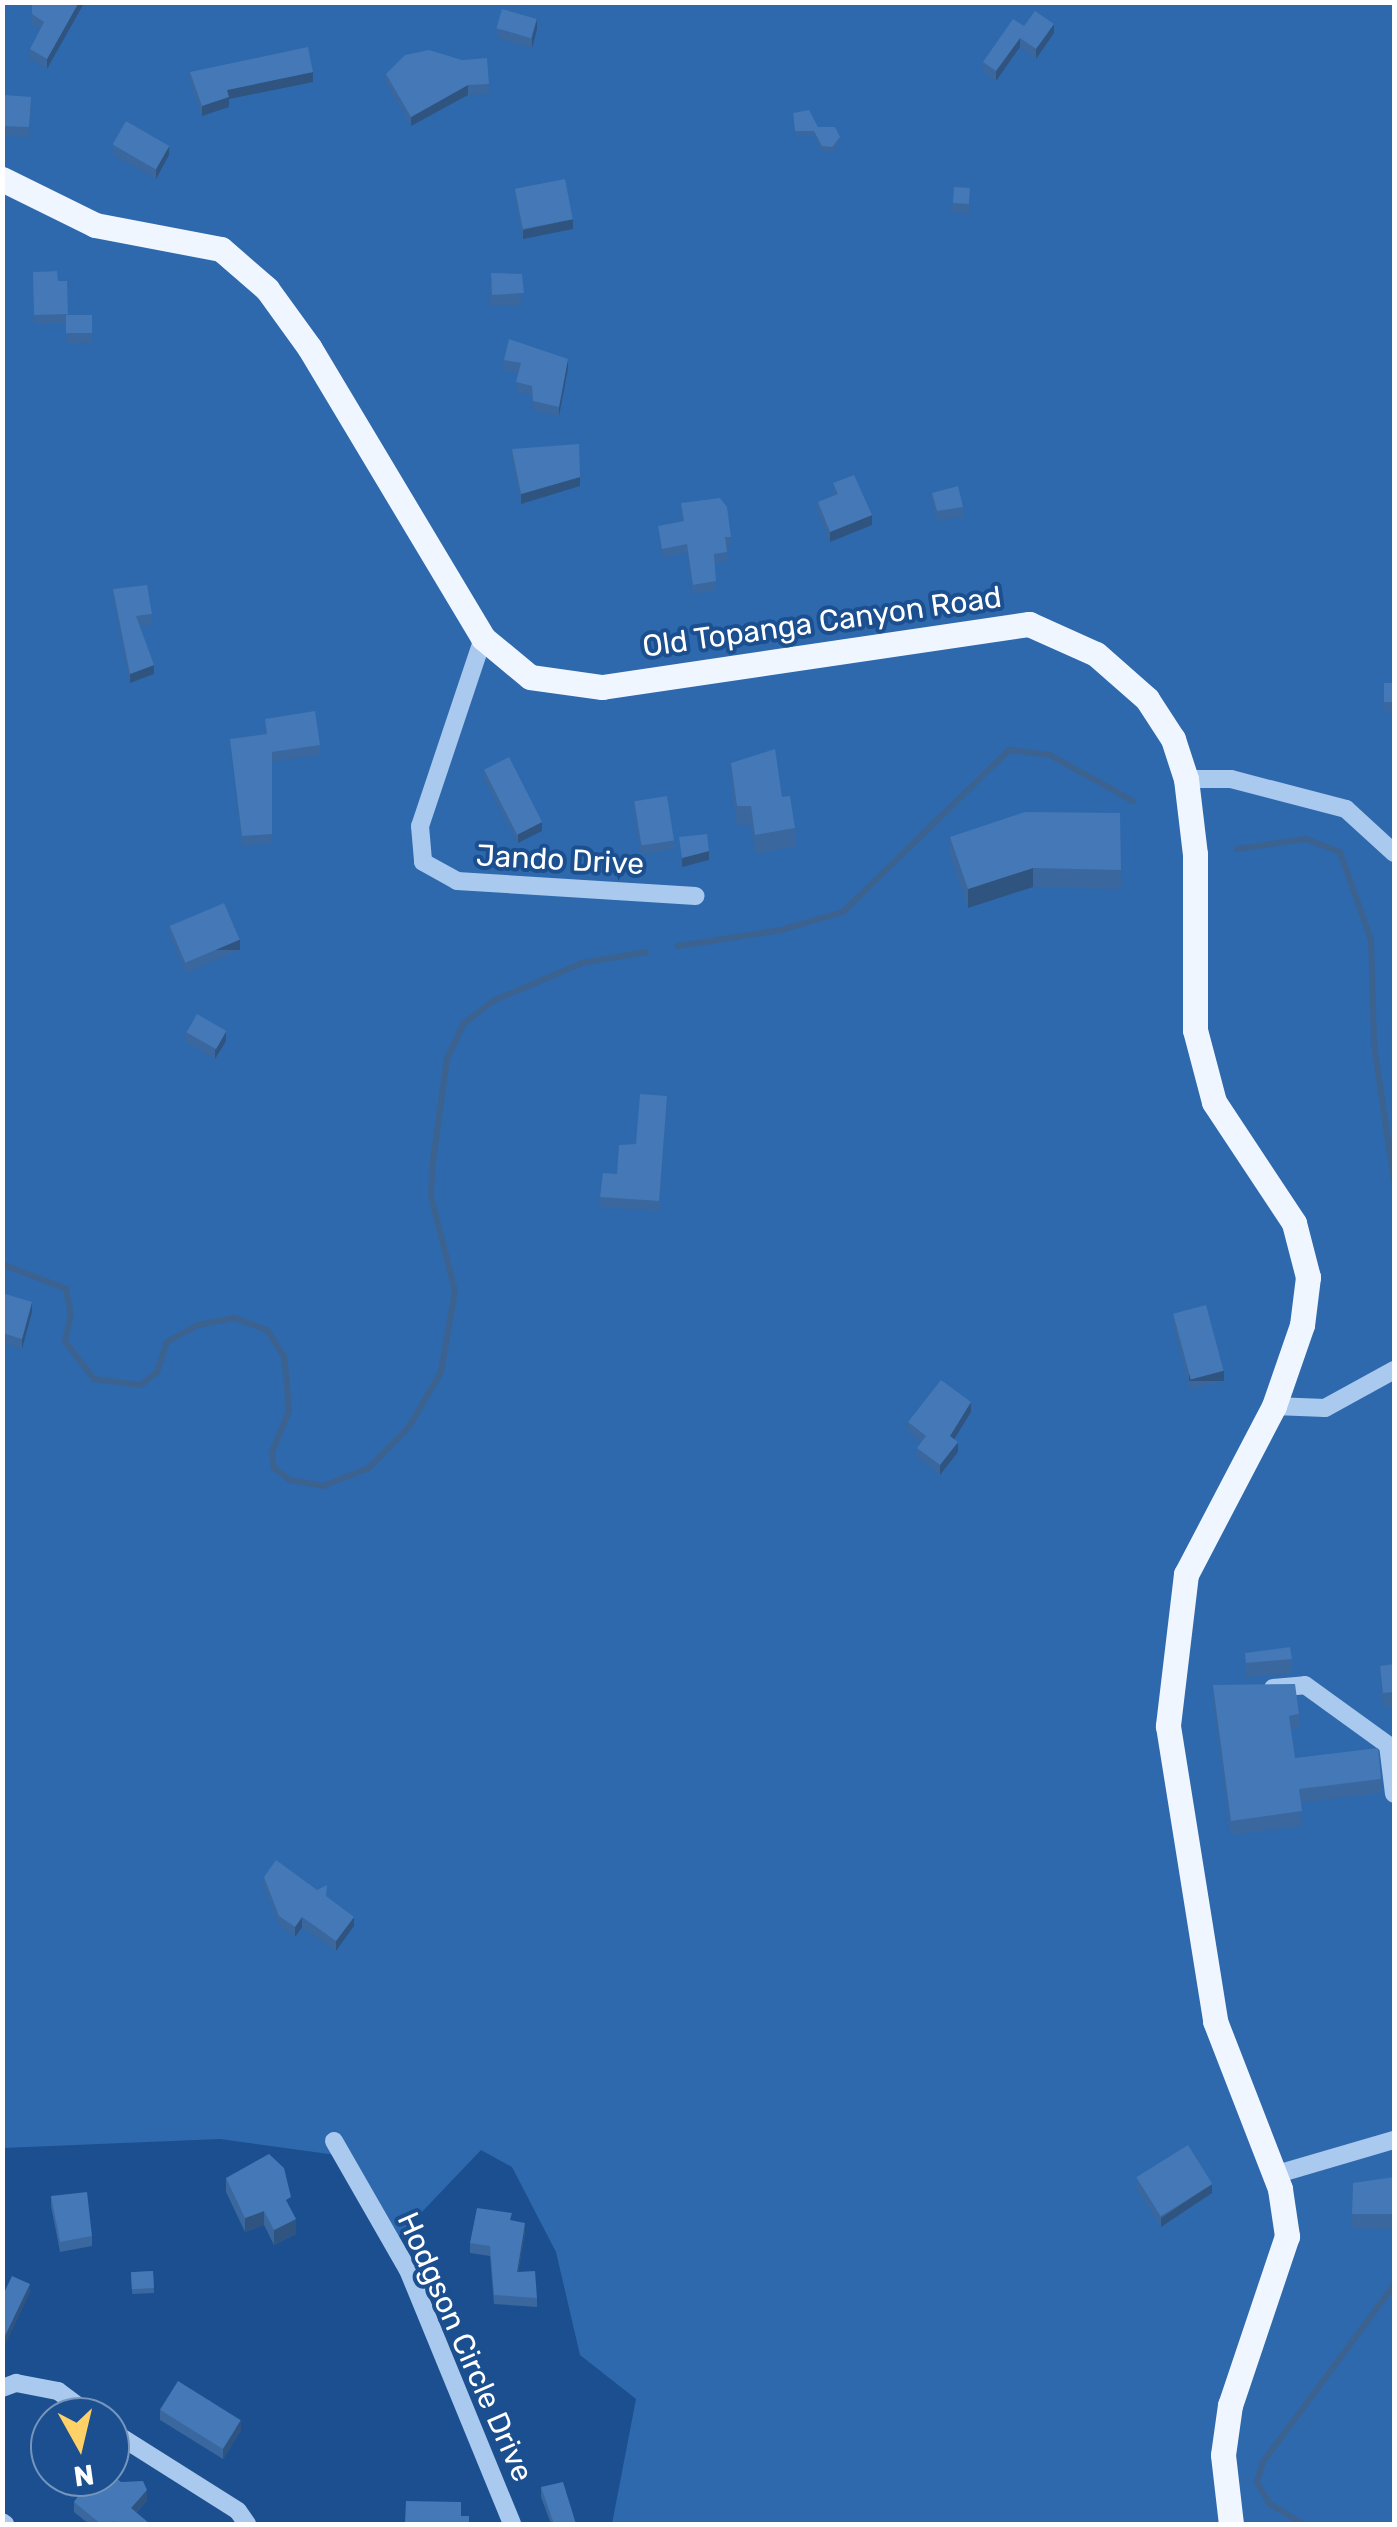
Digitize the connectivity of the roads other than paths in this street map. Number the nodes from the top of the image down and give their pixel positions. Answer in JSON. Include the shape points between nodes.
{"nodes":[{"id":1,"x":2,"y":178,"type":"edge"},
{"id":2,"x":483,"y":638,"type":"junction"},
{"id":3,"x":1186,"y":779,"type":"junction"},
{"id":4,"x":1394,"y":853,"type":"edge"},
{"id":5,"x":696,"y":896,"type":"dead end"},
{"id":6,"x":1394,"y":1370,"type":"edge"},
{"id":7,"x":1274,"y":1406,"type":"junction"},
{"id":8,"x":1246,"y":1690,"type":"edge"},
{"id":9,"x":1394,"y":1794,"type":"edge"},
{"id":10,"x":1394,"y":2140,"type":"edge"},
{"id":11,"x":334,"y":2141,"type":"dead end"},
{"id":12,"x":1274,"y":2174,"type":"junction"},
{"id":13,"x":2,"y":2388,"type":"edge"},
{"id":14,"x":65,"y":2397,"type":"edge"},
{"id":15,"x":130,"y":2443,"type":"edge"},
{"id":16,"x":248,"y":2524,"type":"edge"},
{"id":17,"x":512,"y":2524,"type":"edge"},
{"id":18,"x":1231,"y":2524,"type":"edge"}],
"edges":[{"from":1,"to":2,"type":"main road","name":"Old Topanga Canyon Road","via":[[94,225],[221,249],[266,288],[309,347]]},
{"from":2,"to":3,"type":"main road","name":"Old Topanga Canyon Road","via":[[530,677],[602,687],[1029,624],[1096,654],[1148,699],[1173,739]]},
{"from":2,"to":5,"type":"street","name":"Jando Drive","via":[[420,826],[423,862],[457,882]]},
{"from":3,"to":4,"type":"street","via":[[1231,778],[1346,809]]},
{"from":3,"to":7,"type":"main road","name":"Old Topanga Canyon Road","via":[[1195,854],[1195,1030],[1214,1102],[1294,1223],[1308,1276],[1302,1325]]},
{"from":6,"to":7,"type":"street","via":[[1325,1408]]},
{"from":7,"to":12,"type":"main road","name":"Old Topanga Canyon Road","via":[[1186,1574],[1168,1726],[1215,2022]]},
{"from":8,"to":9,"type":"street","via":[[1305,1685],[1388,1746]]},
{"from":10,"to":12,"type":"street"},
{"from":11,"to":17,"type":"street","name":"Hodgson Circle Drive","via":[[408,2270]]},
{"from":12,"to":18,"type":"main road","name":"Old Topanga Canyon Road","via":[[1287,2236],[1230,2404],[1223,2455]]},
{"from":13,"to":14,"type":"street","via":[[16,2383]]},
{"from":15,"to":16,"type":"street","via":[[238,2511]]}]}
